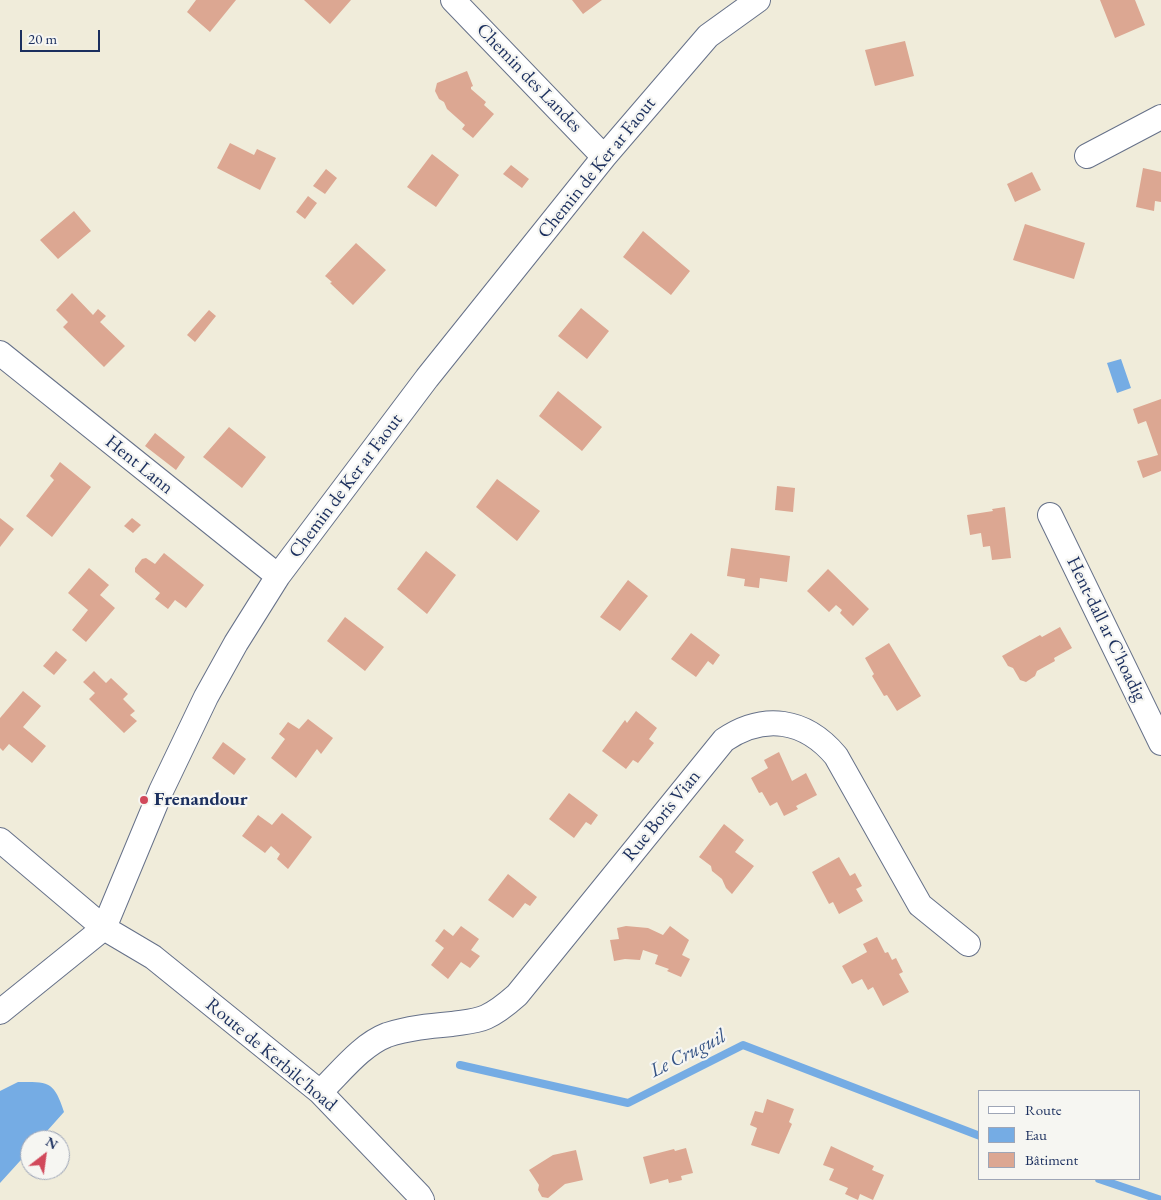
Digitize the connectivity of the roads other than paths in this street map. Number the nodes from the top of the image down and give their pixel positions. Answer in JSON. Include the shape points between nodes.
{"nodes":[{"id":1,"x":453,"y":0,"type":"edge"},
{"id":2,"x":758,"y":0,"type":"edge"},
{"id":3,"x":1161,"y":116,"type":"edge"},
{"id":4,"x":604,"y":156,"type":"junction"},
{"id":5,"x":1087,"y":156,"type":"dead end"},
{"id":6,"x":0,"y":353,"type":"edge"},
{"id":7,"x":1050,"y":514,"type":"dead end"},
{"id":8,"x":278,"y":576,"type":"junction"},
{"id":9,"x":1161,"y":743,"type":"edge"},
{"id":10,"x":0,"y":840,"type":"edge"},
{"id":11,"x":104,"y":928,"type":"junction"},
{"id":12,"x":968,"y":944,"type":"dead end"},
{"id":13,"x":0,"y":1012,"type":"edge"},
{"id":14,"x":320,"y":1092,"type":"junction"},
{"id":15,"x":422,"y":1200,"type":"edge"}],
"edges":[{"from":1,"to":4,"type":"street","name":"Chemin des Landes"},
{"from":2,"to":4,"type":"street","name":"Chemin de Ker ar Faout","via":[[708,36]]},
{"from":3,"to":5,"type":"street"},
{"from":4,"to":8,"type":"street","name":"Chemin de Ker ar Faout","via":[[427,378]]},
{"from":6,"to":8,"type":"street","name":"Hent Lann"},
{"from":7,"to":9,"type":"street","name":"Hent-dall ar C'hoadig"},
{"from":8,"to":11,"type":"street","name":"Chemin de Ker ar Faout","via":[[206,697],[161,791]]},
{"from":10,"to":11,"type":"street","name":"Route de Kerbilc'hoad"},
{"from":11,"to":13,"type":"street","name":"Chemin de Ker ar Faout"},
{"from":11,"to":14,"type":"street","name":"Route de Kerbilc'hoad","via":[[153,957]]},
{"from":12,"to":14,"type":"street","name":"Rue Boris Vian","via":[[920,905],[836,756],[826,744],[799,727],[783,723],[752,726],[724,740],[507,1004],[474,1021],[417,1028],[375,1041]]},
{"from":14,"to":15,"type":"street","name":"Route de Kerbilc'hoad"}]}
